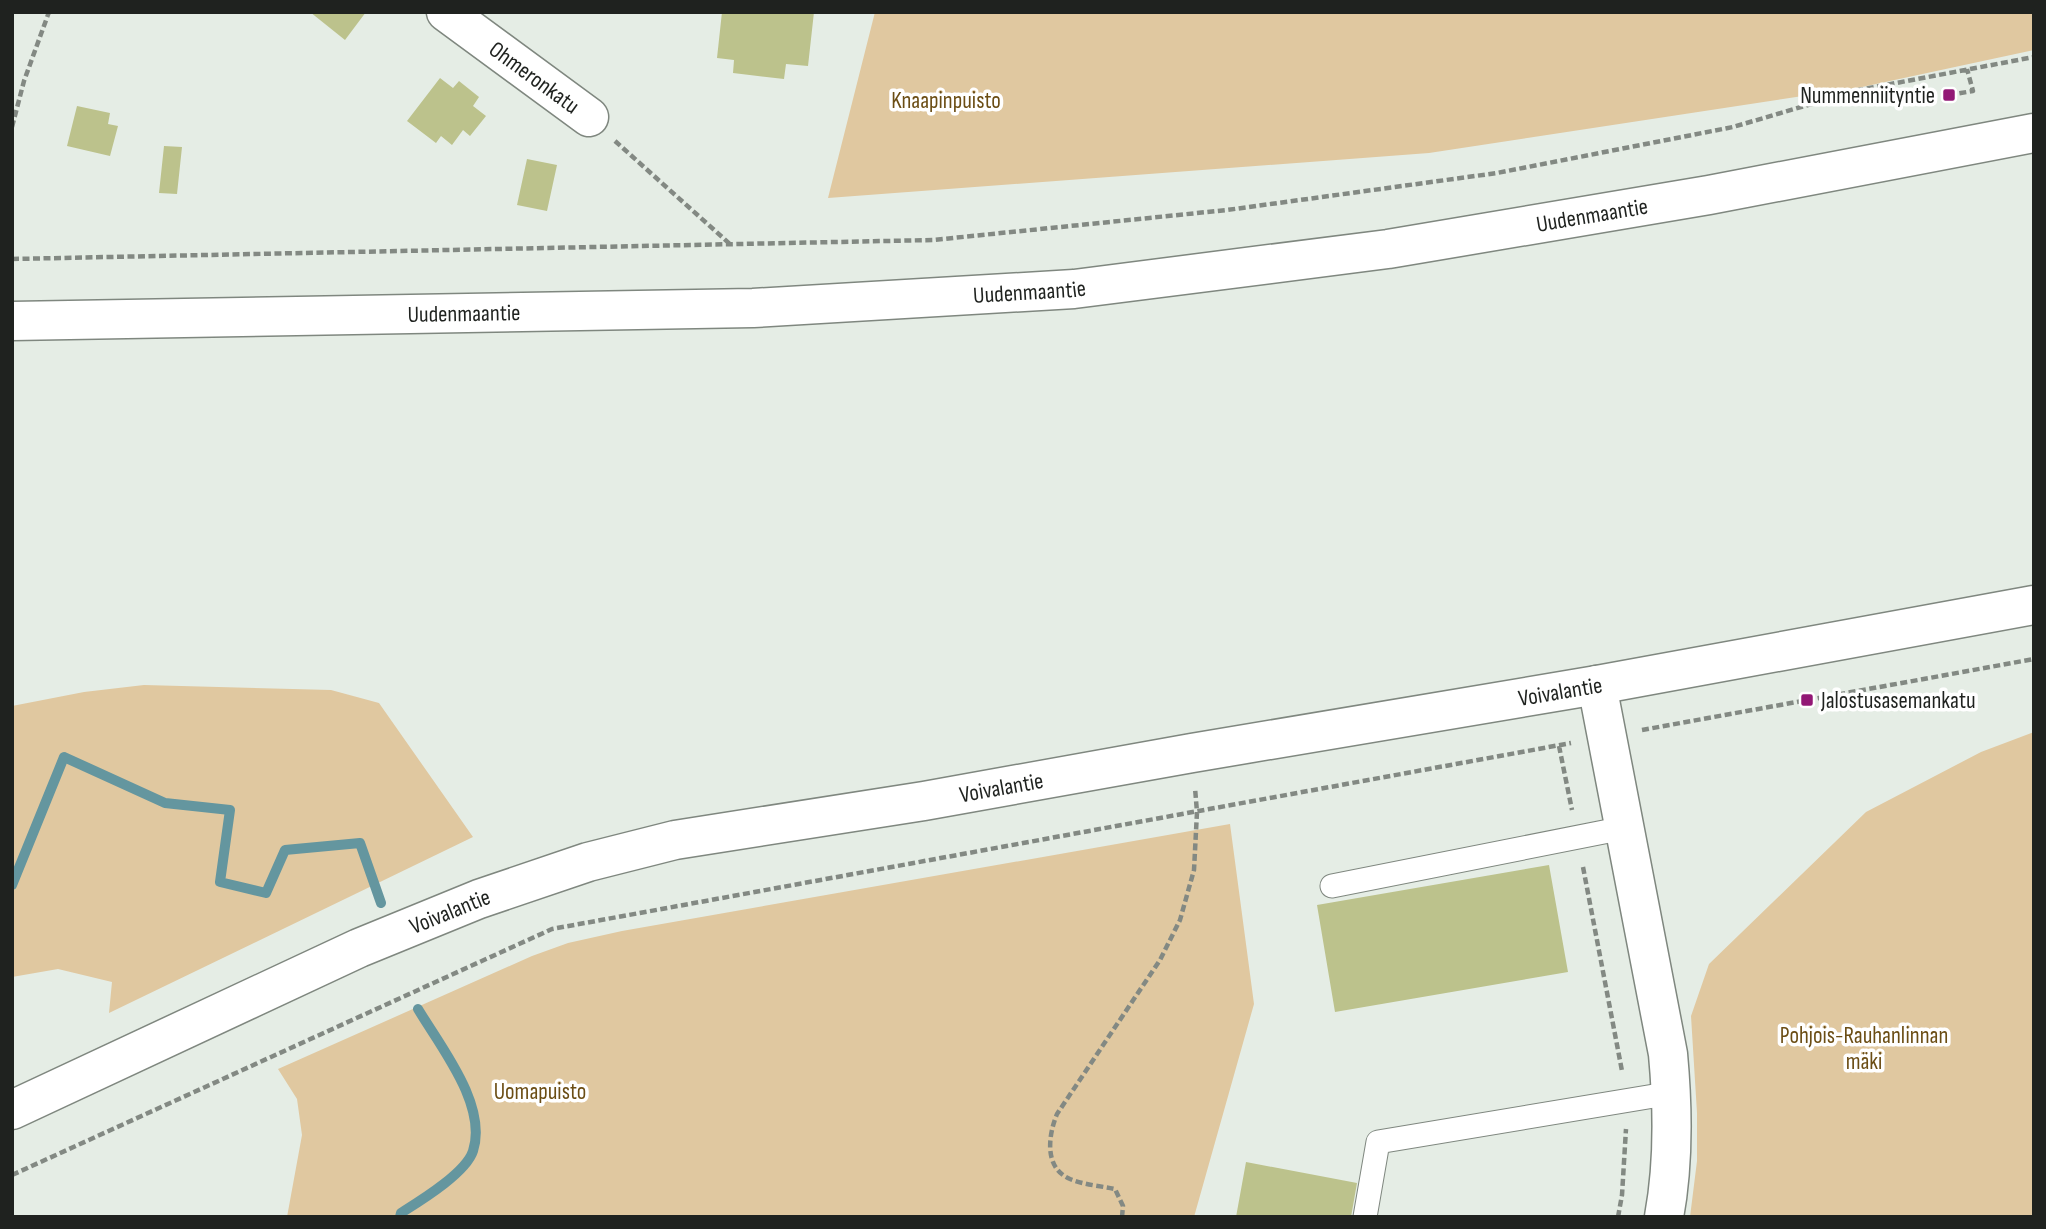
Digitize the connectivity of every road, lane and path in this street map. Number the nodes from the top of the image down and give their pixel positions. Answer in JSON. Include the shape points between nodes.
{"nodes":[{"id":1,"x":49,"y":12,"type":"edge"},
{"id":2,"x":446,"y":12,"type":"edge"},
{"id":3,"x":2034,"y":57,"type":"edge"},
{"id":4,"x":1968,"y":69,"type":"junction"},
{"id":5,"x":1949,"y":95,"type":"dead end"},
{"id":6,"x":589,"y":117,"type":"joint"},
{"id":7,"x":12,"y":127,"type":"edge"},
{"id":8,"x":2034,"y":133,"type":"edge"},
{"id":9,"x":731,"y":244,"type":"junction"},
{"id":10,"x":12,"y":259,"type":"edge"},
{"id":11,"x":12,"y":321,"type":"edge"},
{"id":12,"x":2034,"y":605,"type":"edge"},
{"id":13,"x":2034,"y":659,"type":"edge"},
{"id":14,"x":1597,"y":685,"type":"junction"},
{"id":15,"x":1606,"y":737,"type":"junction"},
{"id":16,"x":1559,"y":746,"type":"junction"},
{"id":17,"x":1192,"y":753,"type":"junction"},
{"id":18,"x":1197,"y":811,"type":"junction"},
{"id":19,"x":1624,"y":828,"type":"junction"},
{"id":20,"x":1577,"y":838,"type":"junction"},
{"id":21,"x":1332,"y":886,"type":"dead end"},
{"id":22,"x":1672,"y":1093,"type":"junction"},
{"id":23,"x":1626,"y":1100,"type":"junction"},
{"id":24,"x":12,"y":1110,"type":"edge"},
{"id":25,"x":12,"y":1175,"type":"edge"},
{"id":26,"x":1122,"y":1217,"type":"edge"},
{"id":27,"x":1365,"y":1217,"type":"edge"},
{"id":28,"x":1618,"y":1217,"type":"edge"},
{"id":29,"x":1664,"y":1217,"type":"edge"}],
"edges":[{"from":1,"to":7,"type":"path"},
{"from":2,"to":6,"type":"street","name":"Ohmeronkatu"},
{"from":3,"to":4,"type":"path"},
{"from":4,"to":5,"type":"path","via":[[1973,91]]},
{"from":4,"to":9,"type":"path","via":[[1859,90],[1733,127],[1470,176],[1227,210],[933,240]]},
{"from":6,"to":9,"type":"path"},
{"from":8,"to":11,"type":"street","name":"Uudenmaantie","via":[[1709,195],[1388,249],[1074,289],[753,308]]},
{"from":9,"to":10,"type":"path"},
{"from":12,"to":14,"type":"street","name":"Voivalantie"},
{"from":13,"to":15,"type":"path"},
{"from":14,"to":15,"type":"street"},
{"from":14,"to":17,"type":"street","name":"Voivalantie"},
{"from":15,"to":16,"type":"path"},
{"from":15,"to":19,"type":"street"},
{"from":16,"to":18,"type":"path"},
{"from":16,"to":20,"type":"path"},
{"from":17,"to":18,"type":"path"},
{"from":17,"to":24,"type":"street","name":"Voivalantie","via":[[675,840],[588,862],[359,947]]},
{"from":18,"to":25,"type":"path","via":[[552,929]]},
{"from":18,"to":26,"type":"path","via":[[1194,870],[1180,920],[1160,960],[1049,1132],[1056,1169],[1070,1179],[1115,1189],[1123,1206]]},
{"from":19,"to":20,"type":"lane"},
{"from":19,"to":22,"type":"street"},
{"from":20,"to":21,"type":"lane"},
{"from":20,"to":23,"type":"path"},
{"from":22,"to":23,"type":"lane"},
{"from":22,"to":29,"type":"street"},
{"from":23,"to":27,"type":"lane","via":[[1378,1142]]},
{"from":23,"to":28,"type":"path"}]}
